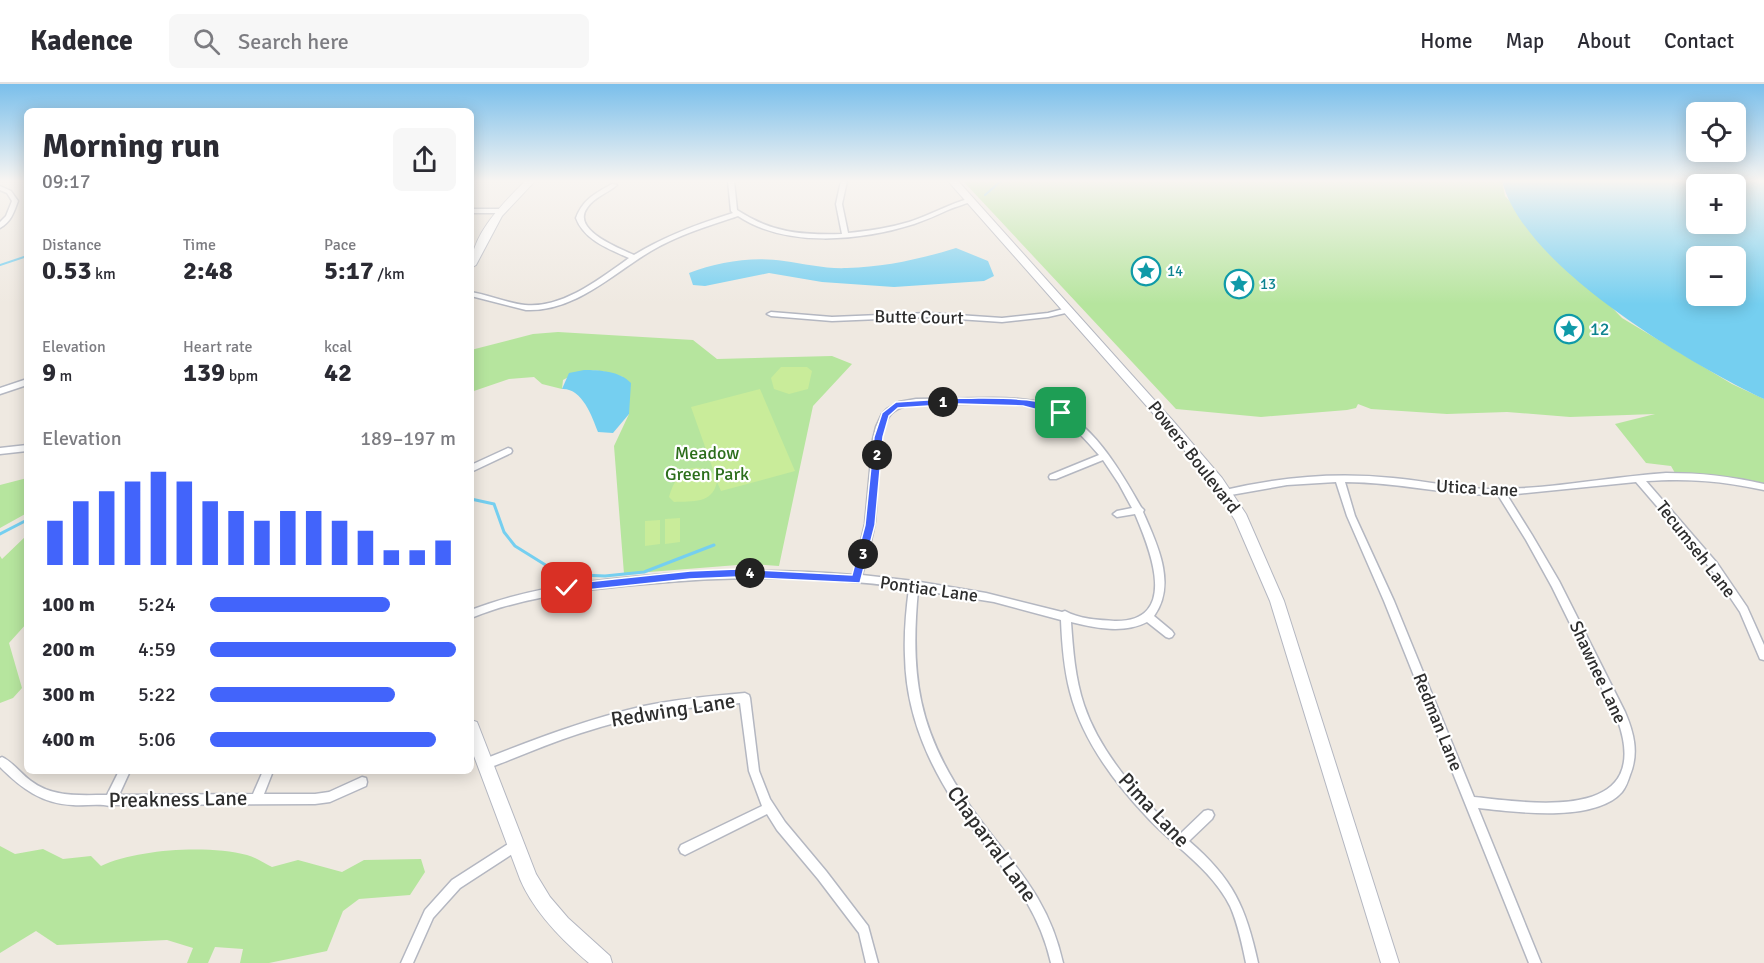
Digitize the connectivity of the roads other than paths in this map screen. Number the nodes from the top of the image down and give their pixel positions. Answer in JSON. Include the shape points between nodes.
{"nodes":[{"id":1,"x":495,"y":222,"type":"edge"},
{"id":2,"x":579,"y":222,"type":"edge"},
{"id":3,"x":715,"y":222,"type":"edge"},
{"id":4,"x":750,"y":222,"type":"edge"},
{"id":5,"x":842,"y":222,"type":"edge"},
{"id":6,"x":914,"y":222,"type":"edge"},
{"id":7,"x":990,"y":222,"type":"edge"},
{"id":8,"x":844,"y":234,"type":"junction"},
{"id":9,"x":634,"y":258,"type":"junction"},
{"id":10,"x":474,"y":260,"type":"edge"},
{"id":11,"x":474,"y":294,"type":"edge"},
{"id":12,"x":1067,"y":310,"type":"junction"},
{"id":13,"x":771,"y":314,"type":"dead end"},
{"id":14,"x":24,"y":383,"type":"edge"},
{"id":15,"x":0,"y":391,"type":"edge"},
{"id":16,"x":24,"y":448,"type":"edge"},
{"id":17,"x":508,"y":451,"type":"dead end"},
{"id":18,"x":0,"y":452,"type":"edge"},
{"id":19,"x":1103,"y":457,"type":"junction"},
{"id":20,"x":474,"y":468,"type":"edge"},
{"id":21,"x":1053,"y":477,"type":"dead end"},
{"id":22,"x":1638,"y":478,"type":"junction"},
{"id":23,"x":1340,"y":481,"type":"junction"},
{"id":24,"x":1764,"y":488,"type":"edge"},
{"id":25,"x":1500,"y":492,"type":"junction"},
{"id":26,"x":1225,"y":493,"type":"junction"},
{"id":27,"x":1140,"y":510,"type":"junction"},
{"id":28,"x":1117,"y":514,"type":"dead end"},
{"id":29,"x":856,"y":580,"type":"junction"},
{"id":30,"x":914,"y":585,"type":"junction"},
{"id":31,"x":474,"y":613,"type":"edge"},
{"id":32,"x":1065,"y":615,"type":"junction"},
{"id":33,"x":1147,"y":616,"type":"junction"},
{"id":34,"x":1169,"y":634,"type":"dead end"},
{"id":35,"x":1764,"y":656,"type":"edge"},
{"id":36,"x":474,"y":734,"type":"edge"},
{"id":37,"x":2,"y":762,"type":"dead end"},
{"id":38,"x":486,"y":764,"type":"junction"},
{"id":39,"x":124,"y":774,"type":"edge"},
{"id":40,"x":267,"y":774,"type":"edge"},
{"id":41,"x":362,"y":782,"type":"dead end"},
{"id":42,"x":257,"y":798,"type":"junction"},
{"id":43,"x":110,"y":801,"type":"junction"},
{"id":44,"x":1471,"y":802,"type":"junction"},
{"id":45,"x":769,"y":808,"type":"junction"},
{"id":46,"x":1208,"y":815,"type":"dead end"},
{"id":47,"x":1180,"y":841,"type":"junction"},
{"id":48,"x":516,"y":845,"type":"junction"},
{"id":49,"x":686,"y":849,"type":"dead end"},
{"id":50,"x":407,"y":963,"type":"edge"},
{"id":51,"x":603,"y":963,"type":"edge"},
{"id":52,"x":872,"y":963,"type":"edge"},
{"id":53,"x":1057,"y":963,"type":"edge"},
{"id":54,"x":1252,"y":963,"type":"edge"},
{"id":55,"x":1390,"y":963,"type":"edge"},
{"id":56,"x":1535,"y":963,"type":"edge"}],
"edges":[{"from":1,"to":10,"type":"main road"},
{"from":2,"to":9,"type":"street","via":[[596,240]]},
{"from":3,"to":9,"type":"street","via":[[664,240]]},
{"from":4,"to":8,"type":"street","via":[[776,232]]},
{"from":5,"to":8,"type":"street"},
{"from":6,"to":8,"type":"street"},
{"from":7,"to":12,"type":"main road","name":"Powers Boulevard"},
{"from":9,"to":11,"type":"street","via":[[554,305],[522,308]]},
{"from":12,"to":13,"type":"street","name":"Butte Court","via":[[1002,320],[928,315],[832,319]]},
{"from":12,"to":26,"type":"main road","name":"Powers Boulevard","via":[[1163,416]]},
{"from":14,"to":15,"type":"street"},
{"from":16,"to":18,"type":"street"},
{"from":17,"to":20,"type":"street"},
{"from":19,"to":21,"type":"street"},
{"from":19,"to":27,"type":"street"},
{"from":19,"to":29,"type":"street","via":[[1076,425],[1048,407],[961,401],[896,405],[885,415],[879,437],[870,525]]},
{"from":22,"to":24,"type":"street","name":"Utica Lane","via":[[1721,479]]},
{"from":22,"to":25,"type":"street","name":"Utica Lane"},
{"from":22,"to":35,"type":"street","name":"Tecumseh Lane","via":[[1714,566],[1744,610]]},
{"from":23,"to":25,"type":"street","name":"Utica Lane","via":[[1389,481]]},
{"from":23,"to":26,"type":"street","name":"Utica Lane","via":[[1257,485]]},
{"from":23,"to":44,"type":"street","name":"Redman Lane","via":[[1351,516]]},
{"from":25,"to":44,"type":"street","name":"Shawnee Lane","via":[[1574,619],[1619,711],[1630,745],[1627,770],[1617,790],[1594,802],[1554,807]]},
{"from":26,"to":55,"type":"main road","name":"Powers Boulevard","via":[[1241,518],[1277,601]]},
{"from":27,"to":28,"type":"street"},
{"from":27,"to":33,"type":"street","via":[[1155,547],[1160,580],[1159,602]]},
{"from":29,"to":30,"type":"street","name":"Pontiac Lane"},
{"from":29,"to":31,"type":"street","name":"Pontiac Lane","via":[[762,573],[690,575],[567,588]]},
{"from":30,"to":32,"type":"street","name":"Pontiac Lane"},
{"from":30,"to":53,"type":"street","name":"Chaparral Lane","via":[[908,663],[923,733],[953,793],[1018,875],[1045,920]]},
{"from":32,"to":33,"type":"street","name":"Pontiac Lane","via":[[1119,624],[1137,623]]},
{"from":32,"to":47,"type":"street","name":"Pima Lane","via":[[1072,681],[1084,720],[1123,782]]},
{"from":33,"to":34,"type":"street"},
{"from":36,"to":38,"type":"main road"},
{"from":37,"to":43,"type":"street","name":"Preakness Lane","via":[[27,788],[50,797]]},
{"from":38,"to":45,"type":"street","name":"Redwing Lane","via":[[553,736],[632,712],[708,699],[745,698],[754,771]]},
{"from":38,"to":48,"type":"main road"},
{"from":39,"to":43,"type":"street"},
{"from":40,"to":42,"type":"street"},
{"from":41,"to":42,"type":"street","name":"Preakness Lane","via":[[330,797]]},
{"from":42,"to":43,"type":"street","name":"Preakness Lane"},
{"from":44,"to":56,"type":"street","name":"Redman Lane"},
{"from":45,"to":49,"type":"street"},
{"from":45,"to":52,"type":"street","name":"Redwing Lane","via":[[864,930]]},
{"from":46,"to":47,"type":"street"},
{"from":47,"to":54,"type":"street","name":"Pima Lane","via":[[1207,864],[1230,894],[1245,931]]},
{"from":48,"to":50,"type":"street","via":[[456,884],[429,914]]},
{"from":48,"to":51,"type":"main road","via":[[541,903]]}]}
